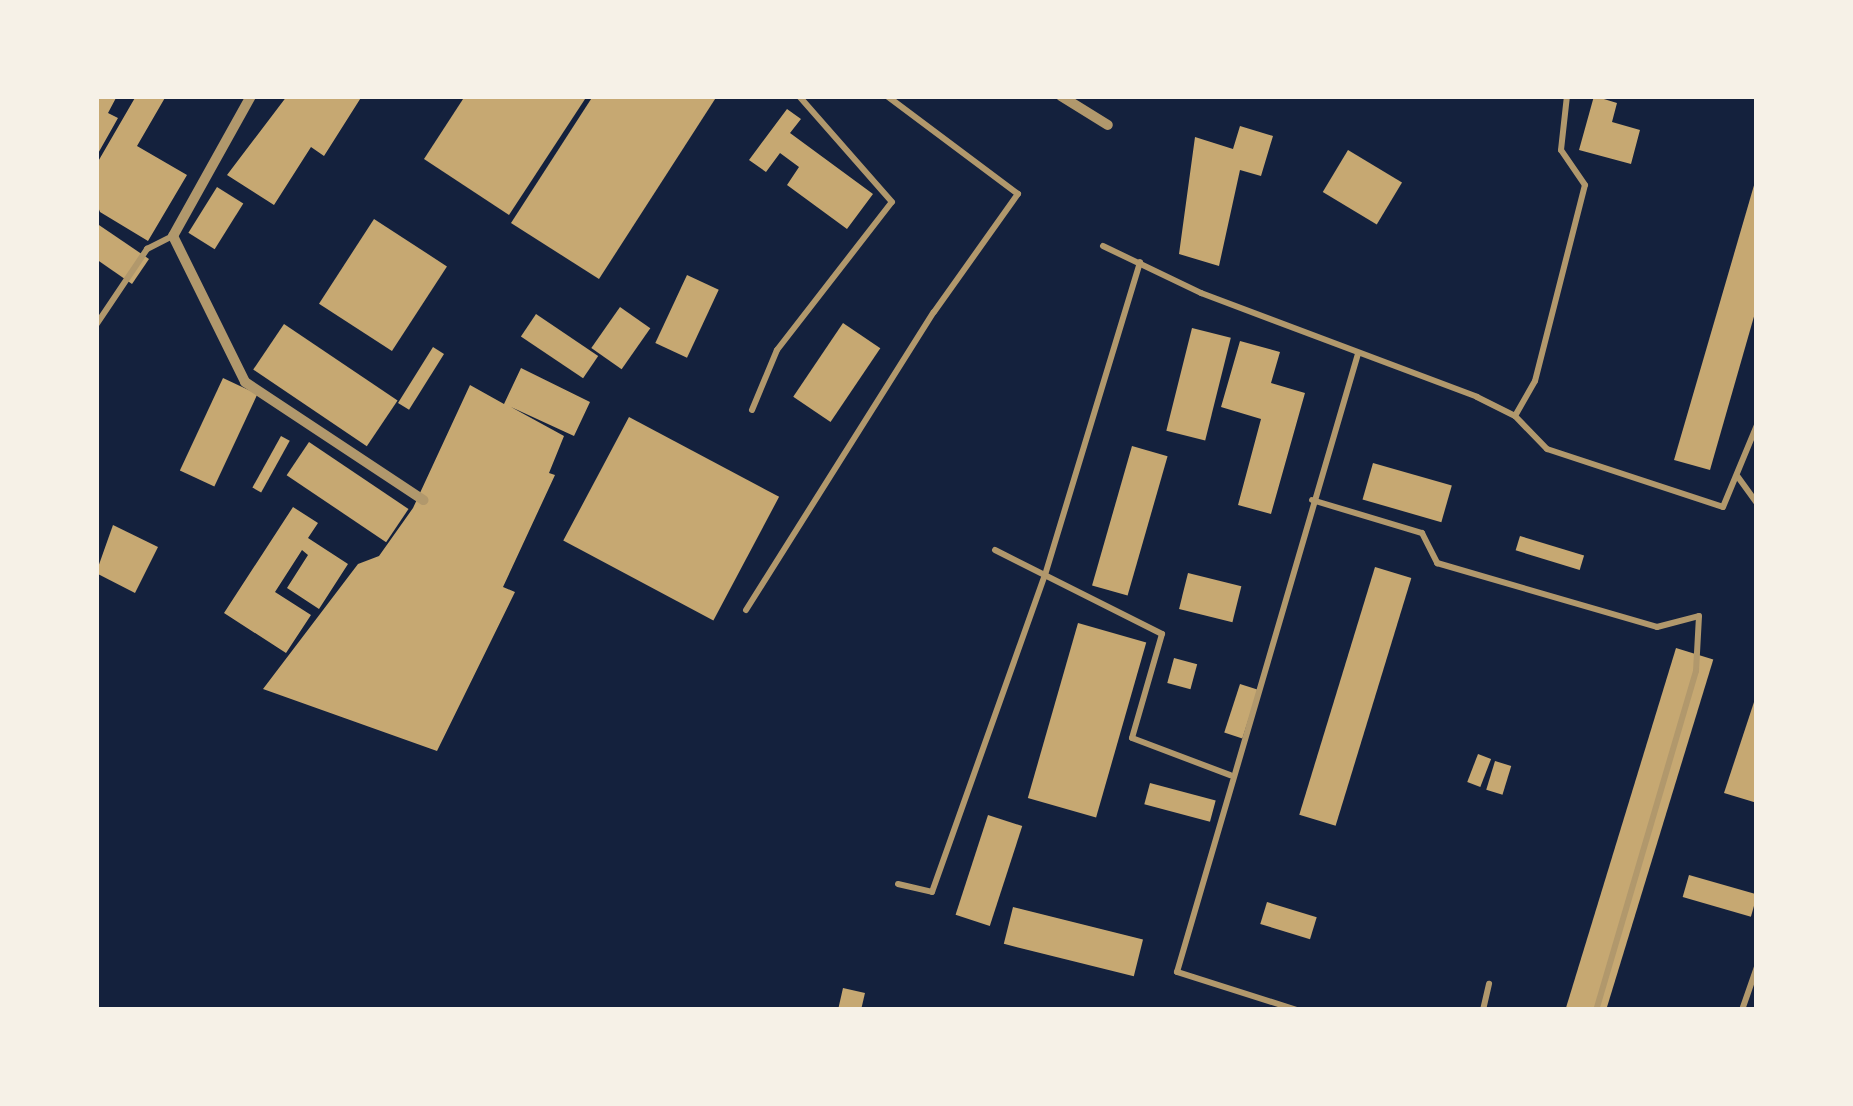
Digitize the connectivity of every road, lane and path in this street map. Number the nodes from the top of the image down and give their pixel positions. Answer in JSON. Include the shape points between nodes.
{"nodes":[{"id":1,"x":251,"y":96,"type":"edge"},
{"id":2,"x":799,"y":96,"type":"edge"},
{"id":3,"x":887,"y":96,"type":"edge"},
{"id":4,"x":1060,"y":96,"type":"edge"},
{"id":5,"x":1207,"y":96,"type":"edge"},
{"id":6,"x":1222,"y":96,"type":"edge"},
{"id":7,"x":1567,"y":96,"type":"edge"},
{"id":8,"x":1108,"y":124,"type":"dead end"},
{"id":9,"x":172,"y":236,"type":"junction"},
{"id":10,"x":1102,"y":246,"type":"dead end"},
{"id":11,"x":1140,"y":262,"type":"junction"},
{"id":12,"x":96,"y":325,"type":"edge"},
{"id":13,"x":1358,"y":354,"type":"junction"},
{"id":14,"x":752,"y":410,"type":"dead end"},
{"id":15,"x":1515,"y":416,"type":"junction"},
{"id":16,"x":1757,"y":425,"type":"edge"},
{"id":17,"x":1736,"y":475,"type":"junction"},
{"id":18,"x":423,"y":500,"type":"dead end"},
{"id":19,"x":1312,"y":500,"type":"junction"},
{"id":20,"x":1757,"y":503,"type":"edge"},
{"id":21,"x":995,"y":550,"type":"dead end"},
{"id":22,"x":1045,"y":575,"type":"junction"},
{"id":23,"x":746,"y":610,"type":"dead end"},
{"id":24,"x":1230,"y":775,"type":"junction"},
{"id":25,"x":898,"y":884,"type":"dead end"},
{"id":26,"x":1757,"y":967,"type":"edge"},
{"id":27,"x":1489,"y":984,"type":"dead end"},
{"id":28,"x":1297,"y":1010,"type":"edge"},
{"id":29,"x":1483,"y":1010,"type":"edge"},
{"id":30,"x":1596,"y":1010,"type":"edge"},
{"id":31,"x":1742,"y":1010,"type":"edge"}],
"edges":[{"from":1,"to":9,"type":"street"},
{"from":2,"to":14,"type":"lane","via":[[892,202],[777,350]]},
{"from":3,"to":23,"type":"lane","via":[[1018,194]]},
{"from":4,"to":8,"type":"street"},
{"from":5,"to":6,"type":"lane"},
{"from":7,"to":15,"type":"lane","via":[[1561,150],[1585,185],[1535,381]]},
{"from":9,"to":12,"type":"lane","via":[[146,249]]},
{"from":9,"to":18,"type":"street","via":[[245,382]]},
{"from":10,"to":11,"type":"lane"},
{"from":11,"to":13,"type":"lane"},
{"from":11,"to":22,"type":"lane"},
{"from":13,"to":15,"type":"lane"},
{"from":13,"to":19,"type":"lane"},
{"from":15,"to":17,"type":"lane","via":[[1547,448],[1723,507]]},
{"from":16,"to":17,"type":"lane"},
{"from":17,"to":20,"type":"lane"},
{"from":19,"to":24,"type":"lane"},
{"from":19,"to":30,"type":"lane","via":[[1422,533],[1437,562],[1481,576],[1657,627],[1700,616],[1696,671]]},
{"from":21,"to":22,"type":"lane"},
{"from":22,"to":24,"type":"lane","via":[[1162,634],[1132,738]]},
{"from":22,"to":25,"type":"lane","via":[[932,892]]},
{"from":24,"to":28,"type":"lane","via":[[1177,972]]},
{"from":26,"to":31,"type":"lane"},
{"from":27,"to":29,"type":"lane"}]}
